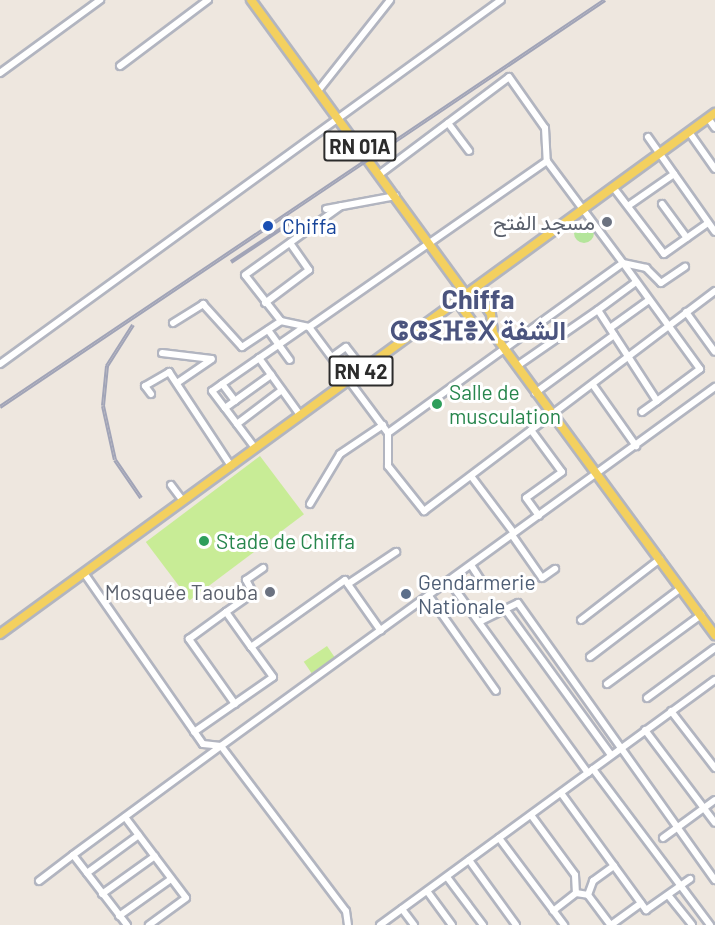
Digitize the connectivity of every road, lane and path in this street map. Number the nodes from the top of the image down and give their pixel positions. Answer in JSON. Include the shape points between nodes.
{"nodes":[{"id":1,"x":100,"y":0,"type":"edge"},
{"id":2,"x":208,"y":0,"type":"edge"},
{"id":3,"x":251,"y":0,"type":"edge"},
{"id":4,"x":390,"y":0,"type":"edge"},
{"id":5,"x":501,"y":0,"type":"edge"},
{"id":6,"x":120,"y":66,"type":"dead end"},
{"id":7,"x":0,"y":73,"type":"edge"},
{"id":8,"x":318,"y":91,"type":"junction"},
{"id":9,"x":712,"y":116,"type":"edge"},
{"id":10,"x":337,"y":117,"type":"junction"},
{"id":11,"x":448,"y":123,"type":"junction"},
{"id":12,"x":715,"y":128,"type":"edge"},
{"id":13,"x":689,"y":132,"type":"junction"},
{"id":14,"x":648,"y":137,"type":"dead end"},
{"id":15,"x":469,"y":151,"type":"dead end"},
{"id":16,"x":659,"y":154,"type":"junction"},
{"id":17,"x":547,"y":160,"type":"junction"},
{"id":18,"x":715,"y":169,"type":"edge"},
{"id":19,"x":380,"y":174,"type":"junction"},
{"id":20,"x":674,"y":174,"type":"junction"},
{"id":21,"x":613,"y":187,"type":"junction"},
{"id":22,"x":396,"y":196,"type":"junction"},
{"id":23,"x":662,"y":204,"type":"dead end"},
{"id":24,"x":341,"y":206,"type":"junction"},
{"id":25,"x":628,"y":206,"type":"junction"},
{"id":26,"x":326,"y":209,"type":"dead end"},
{"id":27,"x":583,"y":210,"type":"junction"},
{"id":28,"x":708,"y":223,"type":"junction"},
{"id":29,"x":715,"y":232,"type":"edge"},
{"id":30,"x":687,"y":238,"type":"junction"},
{"id":31,"x":290,"y":243,"type":"junction"},
{"id":32,"x":429,"y":244,"type":"junction"},
{"id":33,"x":623,"y":263,"type":"junction"},
{"id":34,"x":685,"y":267,"type":"dead end"},
{"id":35,"x":636,"y":282,"type":"junction"},
{"id":36,"x":474,"y":289,"type":"junction"},
{"id":37,"x":715,"y":291,"type":"edge"},
{"id":38,"x":466,"y":295,"type":"junction"},
{"id":39,"x":649,"y":300,"type":"junction"},
{"id":40,"x":456,"y":301,"type":"junction"},
{"id":41,"x":265,"y":303,"type":"junction"},
{"id":42,"x":598,"y":310,"type":"junction"},
{"id":43,"x":686,"y":312,"type":"junction"},
{"id":44,"x":281,"y":321,"type":"junction"},
{"id":45,"x":173,"y":323,"type":"dead end"},
{"id":46,"x":668,"y":326,"type":"junction"},
{"id":47,"x":307,"y":327,"type":"junction"},
{"id":48,"x":610,"y":328,"type":"junction"},
{"id":49,"x":268,"y":330,"type":"junction"},
{"id":50,"x":492,"y":333,"type":"junction"},
{"id":51,"x":614,"y":335,"type":"junction"},
{"id":52,"x":715,"y":338,"type":"edge"},
{"id":53,"x":708,"y":343,"type":"junction"},
{"id":54,"x":278,"y":344,"type":"junction"},
{"id":55,"x":505,"y":348,"type":"junction"},
{"id":56,"x":715,"y":352,"type":"edge"},
{"id":57,"x":162,"y":354,"type":"dead end"},
{"id":58,"x":628,"y":356,"type":"junction"},
{"id":59,"x":332,"y":357,"type":"junction"},
{"id":60,"x":259,"y":358,"type":"junction"},
{"id":61,"x":290,"y":360,"type":"dead end"},
{"id":62,"x":0,"y":364,"type":"edge"},
{"id":63,"x":517,"y":366,"type":"junction"},
{"id":64,"x":363,"y":369,"type":"junction"},
{"id":65,"x":271,"y":375,"type":"junction"},
{"id":66,"x":349,"y":380,"type":"junction"},
{"id":67,"x":177,"y":383,"type":"junction"},
{"id":68,"x":222,"y":384,"type":"junction"},
{"id":69,"x":592,"y":385,"type":"junction"},
{"id":70,"x":715,"y":387,"type":"edge"},
{"id":71,"x":282,"y":390,"type":"junction"},
{"id":72,"x":535,"y":393,"type":"junction"},
{"id":73,"x":151,"y":394,"type":"dead end"},
{"id":74,"x":235,"y":401,"type":"junction"},
{"id":75,"x":657,"y":401,"type":"junction"},
{"id":76,"x":225,"y":408,"type":"junction"},
{"id":77,"x":642,"y":412,"type":"dead end"},
{"id":78,"x":300,"y":415,"type":"junction"},
{"id":79,"x":553,"y":415,"type":"junction"},
{"id":80,"x":237,"y":424,"type":"junction"},
{"id":81,"x":383,"y":425,"type":"junction"},
{"id":82,"x":531,"y":430,"type":"junction"},
{"id":83,"x":388,"y":433,"type":"junction"},
{"id":84,"x":636,"y":446,"type":"junction"},
{"id":85,"x":255,"y":448,"type":"junction"},
{"id":86,"x":231,"y":466,"type":"junction"},
{"id":87,"x":595,"y":474,"type":"junction"},
{"id":88,"x":471,"y":476,"type":"junction"},
{"id":89,"x":171,"y":485,"type":"dead end"},
{"id":90,"x":183,"y":501,"type":"junction"},
{"id":91,"x":310,"y":504,"type":"dead end"},
{"id":92,"x":539,"y":516,"type":"junction"},
{"id":93,"x":513,"y":534,"type":"junction"},
{"id":94,"x":396,"y":552,"type":"dead end"},
{"id":95,"x":660,"y":559,"type":"junction"},
{"id":96,"x":471,"y":565,"type":"junction"},
{"id":97,"x":263,"y":568,"type":"dead end"},
{"id":98,"x":555,"y":568,"type":"dead end"},
{"id":99,"x":84,"y":573,"type":"junction"},
{"id":100,"x":449,"y":581,"type":"junction"},
{"id":101,"x":348,"y":585,"type":"junction"},
{"id":102,"x":484,"y":585,"type":"dead end"},
{"id":103,"x":681,"y":588,"type":"junction"},
{"id":104,"x":429,"y":596,"type":"junction"},
{"id":105,"x":505,"y":609,"type":"junction"},
{"id":106,"x":226,"y":612,"type":"junction"},
{"id":107,"x":701,"y":615,"type":"junction"},
{"id":108,"x":581,"y":620,"type":"dead end"},
{"id":109,"x":478,"y":622,"type":"junction"},
{"id":110,"x":381,"y":631,"type":"junction"},
{"id":111,"x":0,"y":634,"type":"edge"},
{"id":112,"x":715,"y":635,"type":"edge"},
{"id":113,"x":251,"y":647,"type":"junction"},
{"id":114,"x":715,"y":648,"type":"edge"},
{"id":115,"x":590,"y":657,"type":"dead end"},
{"id":116,"x":715,"y":680,"type":"edge"},
{"id":117,"x":607,"y":684,"type":"dead end"},
{"id":118,"x":496,"y":691,"type":"dead end"},
{"id":119,"x":647,"y":698,"type":"dead end"},
{"id":120,"x":235,"y":704,"type":"junction"},
{"id":121,"x":671,"y":711,"type":"junction"},
{"id":122,"x":645,"y":730,"type":"junction"},
{"id":123,"x":194,"y":732,"type":"junction"},
{"id":124,"x":221,"y":746,"type":"junction"},
{"id":125,"x":621,"y":748,"type":"junction"},
{"id":126,"x":611,"y":756,"type":"junction"},
{"id":127,"x":715,"y":768,"type":"edge"},
{"id":128,"x":590,"y":771,"type":"junction"},
{"id":129,"x":561,"y":793,"type":"junction"},
{"id":130,"x":715,"y":800,"type":"edge"},
{"id":131,"x":704,"y":808,"type":"junction"},
{"id":132,"x":531,"y":815,"type":"junction"},
{"id":133,"x":125,"y":817,"type":"junction"},
{"id":134,"x":715,"y":823,"type":"edge"},
{"id":135,"x":678,"y":827,"type":"junction"},
{"id":136,"x":139,"y":835,"type":"junction"},
{"id":137,"x":499,"y":838,"type":"junction"},
{"id":138,"x":663,"y":838,"type":"dead end"},
{"id":139,"x":73,"y":855,"type":"junction"},
{"id":140,"x":155,"y":856,"type":"junction"},
{"id":141,"x":469,"y":860,"type":"junction"},
{"id":142,"x":614,"y":866,"type":"junction"},
{"id":143,"x":87,"y":873,"type":"junction"},
{"id":144,"x":447,"y":877,"type":"junction"},
{"id":145,"x":171,"y":879,"type":"junction"},
{"id":146,"x":690,"y":879,"type":"dead end"},
{"id":147,"x":715,"y":880,"type":"edge"},
{"id":148,"x":39,"y":881,"type":"dead end"},
{"id":149,"x":678,"y":888,"type":"junction"},
{"id":150,"x":427,"y":891,"type":"junction"},
{"id":151,"x":576,"y":893,"type":"junction"},
{"id":152,"x":102,"y":894,"type":"junction"},
{"id":153,"x":588,"y":895,"type":"junction"},
{"id":154,"x":668,"y":895,"type":"junction"},
{"id":155,"x":641,"y":903,"type":"junction"},
{"id":156,"x":402,"y":909,"type":"junction"},
{"id":157,"x":553,"y":911,"type":"junction"},
{"id":158,"x":119,"y":916,"type":"junction"},
{"id":159,"x":127,"y":925,"type":"edge"},
{"id":160,"x":149,"y":925,"type":"edge"},
{"id":161,"x":348,"y":925,"type":"edge"},
{"id":162,"x":381,"y":925,"type":"edge"},
{"id":163,"x":414,"y":925,"type":"edge"},
{"id":164,"x":452,"y":925,"type":"edge"},
{"id":165,"x":483,"y":925,"type":"edge"},
{"id":166,"x":516,"y":925,"type":"edge"},
{"id":167,"x":564,"y":925,"type":"edge"},
{"id":168,"x":611,"y":925,"type":"edge"},
{"id":169,"x":692,"y":925,"type":"edge"},
{"id":170,"x":710,"y":925,"type":"edge"}],
"edges":[{"from":1,"to":7,"type":"street"},
{"from":2,"to":6,"type":"street"},
{"from":3,"to":8,"type":"main road","number":"RN 01A"},
{"from":4,"to":8,"type":"street"},
{"from":5,"to":10,"type":"street"},
{"from":8,"to":10,"type":"main road","number":"RN 01A"},
{"from":9,"to":12,"type":"street"},
{"from":9,"to":13,"type":"main road","number":"RN 42"},
{"from":10,"to":19,"type":"main road","number":"RN 01A"},
{"from":10,"to":62,"type":"street"},
{"from":11,"to":15,"type":"street"},
{"from":11,"to":17,"type":"street","via":[[509,77],[545,128]]},
{"from":11,"to":19,"type":"street"},
{"from":13,"to":16,"type":"main road","number":"RN 42"},
{"from":13,"to":18,"type":"street"},
{"from":14,"to":16,"type":"street"},
{"from":16,"to":20,"type":"street"},
{"from":16,"to":21,"type":"main road","number":"RN 42"},
{"from":17,"to":27,"type":"street"},
{"from":17,"to":32,"type":"street"},
{"from":19,"to":22,"type":"main road","number":"RN 01A"},
{"from":20,"to":25,"type":"street"},
{"from":20,"to":28,"type":"street"},
{"from":21,"to":25,"type":"street"},
{"from":21,"to":27,"type":"main road","number":"RN 42"},
{"from":22,"to":24,"type":"street"},
{"from":22,"to":32,"type":"main road","number":"RN 01A"},
{"from":23,"to":30,"type":"street"},
{"from":24,"to":26,"type":"street"},
{"from":24,"to":31,"type":"street"},
{"from":25,"to":30,"type":"street","via":[[664,254]]},
{"from":27,"to":33,"type":"street"},
{"from":27,"to":36,"type":"main road","number":"RN 42"},
{"from":28,"to":29,"type":"street"},
{"from":28,"to":30,"type":"street"},
{"from":31,"to":41,"type":"street","via":[[309,270]]},
{"from":31,"to":41,"type":"street","via":[[245,275]]},
{"from":32,"to":38,"type":"main road","number":"RN 01A"},
{"from":32,"to":47,"type":"street"},
{"from":33,"to":34,"type":"street","via":[[646,268],[661,283]]},
{"from":33,"to":35,"type":"street"},
{"from":33,"to":55,"type":"street"},
{"from":35,"to":39,"type":"street"},
{"from":35,"to":42,"type":"street"},
{"from":36,"to":38,"type":"main road","number":"RN 42"},
{"from":36,"to":50,"type":"main road","via":[[491,314]]},
{"from":37,"to":43,"type":"street"},
{"from":38,"to":40,"type":"main road","number":"RN 42"},
{"from":39,"to":46,"type":"street"},
{"from":39,"to":48,"type":"street"},
{"from":40,"to":50,"type":"main road","via":[[475,326]]},
{"from":40,"to":64,"type":"main road","number":"RN 42"},
{"from":41,"to":44,"type":"street"},
{"from":42,"to":48,"type":"street"},
{"from":42,"to":63,"type":"street"},
{"from":43,"to":46,"type":"street"},
{"from":43,"to":53,"type":"street"},
{"from":44,"to":47,"type":"street"},
{"from":44,"to":49,"type":"street"},
{"from":45,"to":49,"type":"street","via":[[203,304],[242,347]]},
{"from":46,"to":58,"type":"street"},
{"from":46,"to":75,"type":"street","via":[[700,369]]},
{"from":47,"to":54,"type":"street"},
{"from":47,"to":59,"type":"street"},
{"from":48,"to":51,"type":"street"},
{"from":49,"to":54,"type":"street"},
{"from":50,"to":55,"type":"main road"},
{"from":51,"to":58,"type":"street"},
{"from":51,"to":72,"type":"street"},
{"from":52,"to":53,"type":"street"},
{"from":53,"to":56,"type":"street"},
{"from":54,"to":60,"type":"street"},
{"from":54,"to":61,"type":"street"},
{"from":55,"to":63,"type":"main road"},
{"from":55,"to":83,"type":"street"},
{"from":57,"to":67,"type":"street","via":[[212,359]]},
{"from":58,"to":69,"type":"street"},
{"from":58,"to":75,"type":"street"},
{"from":59,"to":64,"type":"street","via":[[346,347]]},
{"from":59,"to":66,"type":"street"},
{"from":60,"to":65,"type":"street"},
{"from":60,"to":68,"type":"street"},
{"from":63,"to":72,"type":"main road"},
{"from":64,"to":66,"type":"main road","number":"RN 42"},
{"from":65,"to":71,"type":"street"},
{"from":65,"to":74,"type":"street"},
{"from":66,"to":78,"type":"main road","number":"RN 42"},
{"from":66,"to":81,"type":"street"},
{"from":67,"to":73,"type":"street","via":[[164,371],[145,386]]},
{"from":67,"to":86,"type":"street"},
{"from":68,"to":74,"type":"street"},
{"from":68,"to":76,"type":"street","via":[[212,391]]},
{"from":69,"to":79,"type":"street"},
{"from":69,"to":84,"type":"street"},
{"from":70,"to":84,"type":"street"},
{"from":71,"to":78,"type":"street"},
{"from":71,"to":80,"type":"street"},
{"from":72,"to":79,"type":"main road"},
{"from":74,"to":76,"type":"street"},
{"from":75,"to":77,"type":"street"},
{"from":76,"to":80,"type":"street"},
{"from":78,"to":85,"type":"main road","number":"RN 42"},
{"from":79,"to":82,"type":"street"},
{"from":79,"to":87,"type":"main road"},
{"from":80,"to":85,"type":"street"},
{"from":81,"to":83,"type":"street"},
{"from":81,"to":91,"type":"street","via":[[340,454]]},
{"from":82,"to":88,"type":"street"},
{"from":82,"to":92,"type":"street","via":[[562,472],[526,498]]},
{"from":83,"to":88,"type":"street","via":[[388,466],[424,511]]},
{"from":84,"to":87,"type":"street"},
{"from":85,"to":86,"type":"main road","number":"RN 42"},
{"from":86,"to":90,"type":"main road","number":"RN 42"},
{"from":87,"to":92,"type":"street"},
{"from":87,"to":95,"type":"main road"},
{"from":88,"to":93,"type":"street"},
{"from":89,"to":90,"type":"street"},
{"from":90,"to":99,"type":"main road","number":"RN 42"},
{"from":92,"to":93,"type":"street"},
{"from":93,"to":96,"type":"street"},
{"from":93,"to":98,"type":"street","via":[[542,578]]},
{"from":94,"to":101,"type":"street"},
{"from":95,"to":103,"type":"main road"},
{"from":95,"to":108,"type":"street"},
{"from":96,"to":100,"type":"street"},
{"from":96,"to":102,"type":"street"},
{"from":97,"to":106,"type":"street","via":[[246,580],[253,593]]},
{"from":99,"to":111,"type":"main road","number":"RN 42"},
{"from":99,"to":123,"type":"street"},
{"from":100,"to":104,"type":"street"},
{"from":100,"to":109,"type":"street"},
{"from":101,"to":110,"type":"street"},
{"from":101,"to":113,"type":"street","via":[[345,580]]},
{"from":103,"to":107,"type":"main road"},
{"from":103,"to":115,"type":"street"},
{"from":104,"to":110,"type":"street"},
{"from":104,"to":118,"type":"street"},
{"from":105,"to":109,"type":"street"},
{"from":105,"to":125,"type":"street","via":[[518,603]]},
{"from":105,"to":126,"type":"street"},
{"from":106,"to":113,"type":"street"},
{"from":106,"to":120,"type":"street","via":[[189,639]]},
{"from":107,"to":112,"type":"main road"},
{"from":107,"to":117,"type":"street"},
{"from":109,"to":128,"type":"street"},
{"from":110,"to":124,"type":"street"},
{"from":113,"to":120,"type":"street","via":[[273,677]]},
{"from":114,"to":119,"type":"street"},
{"from":116,"to":121,"type":"street"},
{"from":120,"to":123,"type":"street"},
{"from":121,"to":122,"type":"street"},
{"from":121,"to":127,"type":"street"},
{"from":122,"to":125,"type":"street"},
{"from":122,"to":131,"type":"street"},
{"from":123,"to":124,"type":"street","via":[[210,748]]},
{"from":124,"to":133,"type":"street"},
{"from":124,"to":161,"type":"street","via":[[346,911]]},
{"from":125,"to":126,"type":"street"},
{"from":125,"to":135,"type":"street"},
{"from":126,"to":128,"type":"street"},
{"from":128,"to":129,"type":"street"},
{"from":128,"to":149,"type":"street"},
{"from":129,"to":132,"type":"street"},
{"from":129,"to":142,"type":"street"},
{"from":130,"to":131,"type":"street"},
{"from":131,"to":134,"type":"street"},
{"from":131,"to":135,"type":"street"},
{"from":132,"to":137,"type":"street"},
{"from":132,"to":151,"type":"street","via":[[575,875]]},
{"from":133,"to":136,"type":"street"},
{"from":133,"to":139,"type":"street"},
{"from":135,"to":138,"type":"street"},
{"from":135,"to":147,"type":"street"},
{"from":136,"to":140,"type":"street"},
{"from":136,"to":143,"type":"street"},
{"from":137,"to":141,"type":"street"},
{"from":137,"to":157,"type":"street"},
{"from":139,"to":143,"type":"street"},
{"from":139,"to":148,"type":"street"},
{"from":140,"to":145,"type":"street"},
{"from":140,"to":152,"type":"street"},
{"from":141,"to":144,"type":"street"},
{"from":141,"to":166,"type":"street"},
{"from":142,"to":153,"type":"street","via":[[593,881]]},
{"from":142,"to":155,"type":"street"},
{"from":143,"to":152,"type":"street"},
{"from":144,"to":150,"type":"street"},
{"from":144,"to":165,"type":"street"},
{"from":145,"to":158,"type":"street"},
{"from":145,"to":160,"type":"street","via":[[186,898]]},
{"from":146,"to":149,"type":"street"},
{"from":149,"to":154,"type":"street"},
{"from":149,"to":170,"type":"street"},
{"from":150,"to":156,"type":"street"},
{"from":150,"to":164,"type":"street"},
{"from":151,"to":153,"type":"street"},
{"from":151,"to":157,"type":"street"},
{"from":152,"to":158,"type":"street"},
{"from":153,"to":168,"type":"street"},
{"from":154,"to":155,"type":"street","via":[[646,910]]},
{"from":154,"to":169,"type":"street"},
{"from":155,"to":168,"type":"street"},
{"from":156,"to":162,"type":"street"},
{"from":156,"to":163,"type":"street"},
{"from":157,"to":167,"type":"street"},
{"from":158,"to":159,"type":"street"}]}
